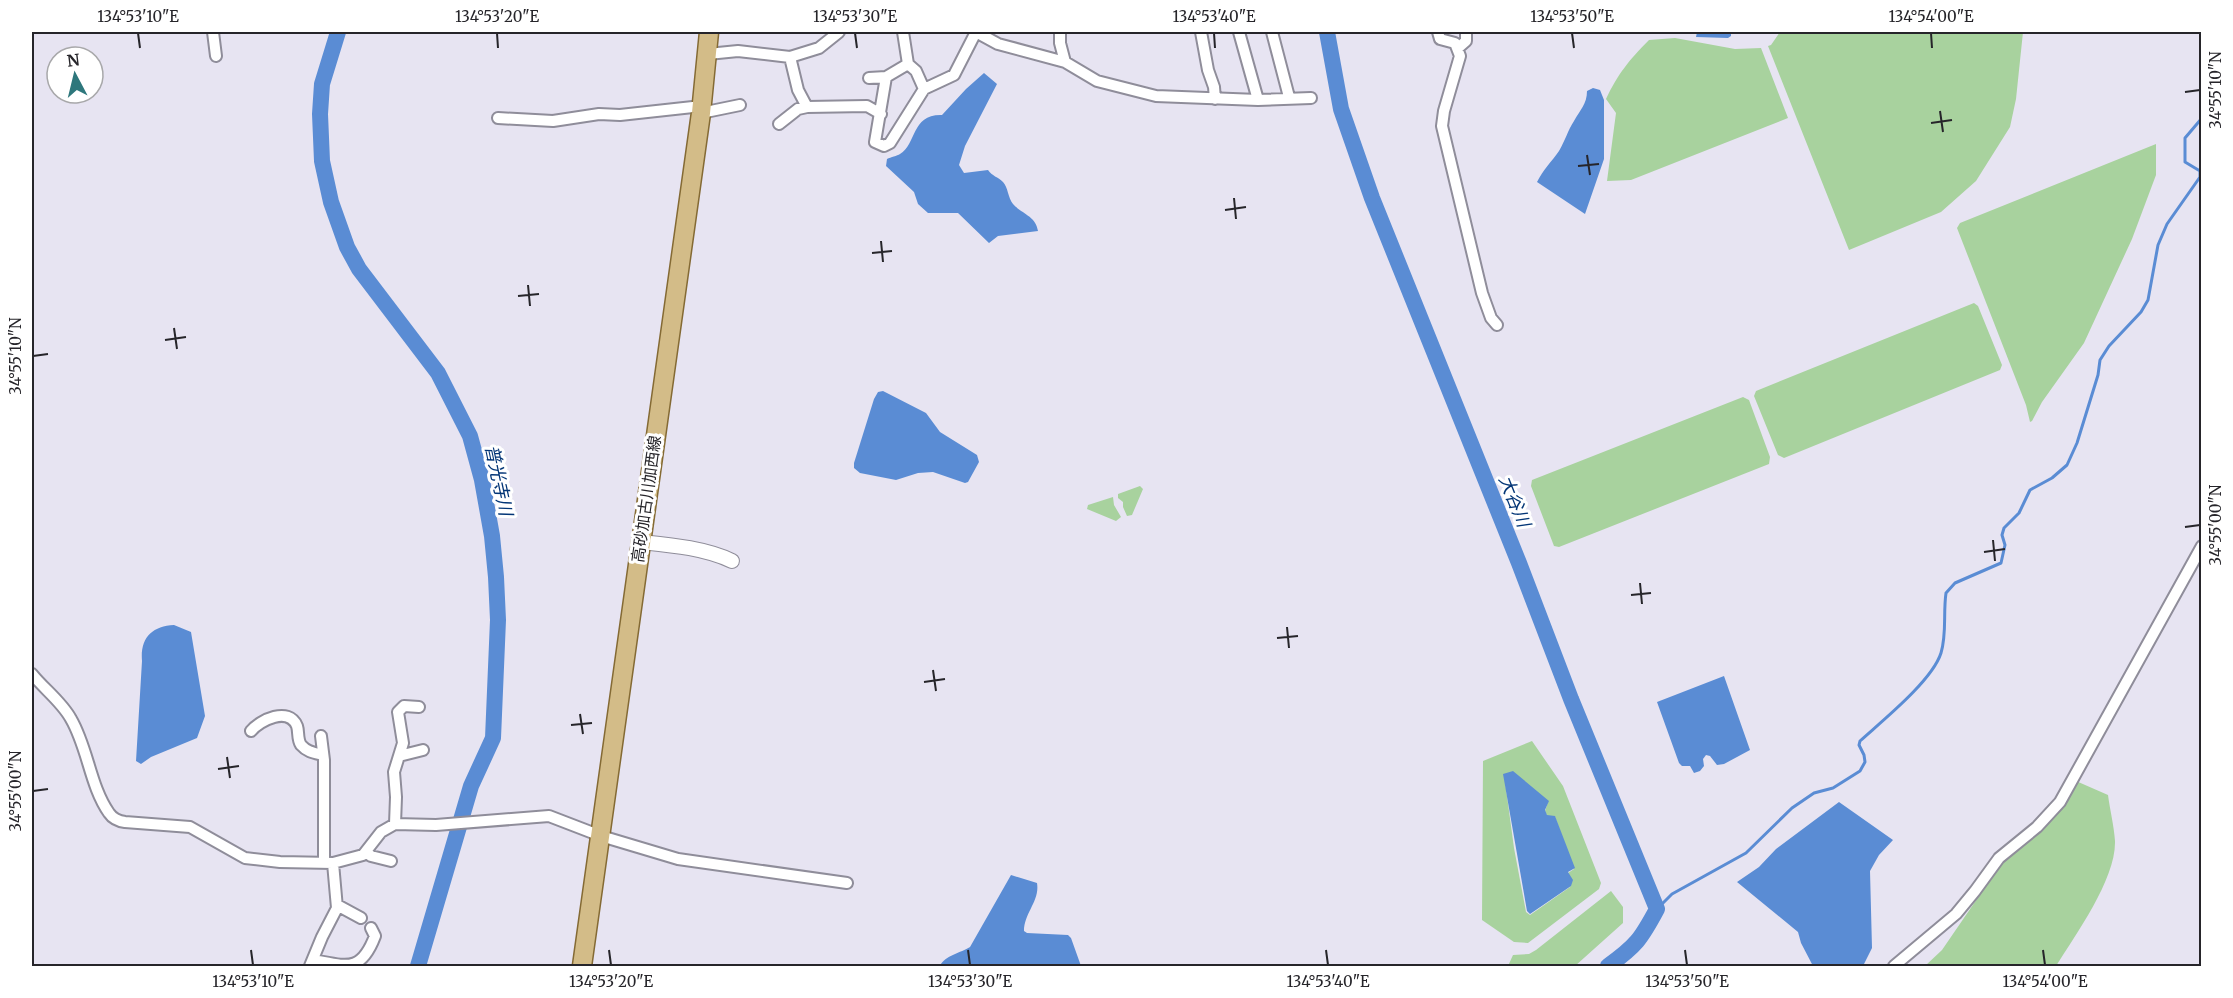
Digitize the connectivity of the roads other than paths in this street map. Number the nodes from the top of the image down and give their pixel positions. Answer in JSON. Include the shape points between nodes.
{"nodes":[{"id":1,"x":213,"y":32,"type":"edge"},
{"id":2,"x":709,"y":32,"type":"edge"},
{"id":3,"x":839,"y":32,"type":"edge"},
{"id":4,"x":903,"y":32,"type":"edge"},
{"id":5,"x":976,"y":32,"type":"edge"},
{"id":6,"x":1060,"y":32,"type":"edge"},
{"id":7,"x":1200,"y":32,"type":"edge"},
{"id":8,"x":1239,"y":32,"type":"edge"},
{"id":9,"x":1272,"y":32,"type":"edge"},
{"id":10,"x":1438,"y":32,"type":"edge"},
{"id":11,"x":1466,"y":32,"type":"edge"},
{"id":12,"x":1458,"y":48,"type":"junction"},
{"id":13,"x":708,"y":54,"type":"junction"},
{"id":14,"x":216,"y":56,"type":"dead end"},
{"id":15,"x":790,"y":57,"type":"junction"},
{"id":16,"x":1065,"y":62,"type":"junction"},
{"id":17,"x":908,"y":64,"type":"junction"},
{"id":18,"x":886,"y":77,"type":"junction"},
{"id":19,"x":869,"y":78,"type":"dead end"},
{"id":20,"x":924,"y":88,"type":"junction"},
{"id":21,"x":1289,"y":98,"type":"junction"},
{"id":22,"x":1311,"y":98,"type":"dead end"},
{"id":23,"x":1215,"y":99,"type":"junction"},
{"id":24,"x":1258,"y":100,"type":"junction"},
{"id":25,"x":740,"y":105,"type":"dead end"},
{"id":26,"x":807,"y":107,"type":"junction"},
{"id":27,"x":701,"y":110,"type":"junction"},
{"id":28,"x":880,"y":114,"type":"junction"},
{"id":29,"x":498,"y":118,"type":"dead end"},
{"id":30,"x":779,"y":124,"type":"dead end"},
{"id":31,"x":1497,"y":325,"type":"dead end"},
{"id":32,"x":641,"y":542,"type":"junction"},
{"id":33,"x":2202,"y":546,"type":"edge"},
{"id":34,"x":732,"y":561,"type":"dead end"},
{"id":35,"x":32,"y":674,"type":"edge"},
{"id":36,"x":418,"y":707,"type":"dead end"},
{"id":37,"x":251,"y":731,"type":"dead end"},
{"id":38,"x":321,"y":736,"type":"dead end"},
{"id":39,"x":423,"y":750,"type":"dead end"},
{"id":40,"x":323,"y":755,"type":"junction"},
{"id":41,"x":399,"y":756,"type":"junction"},
{"id":42,"x":395,"y":824,"type":"junction"},
{"id":43,"x":601,"y":836,"type":"junction"},
{"id":44,"x":366,"y":852,"type":"junction"},
{"id":45,"x":391,"y":861,"type":"dead end"},
{"id":46,"x":328,"y":863,"type":"junction"},
{"id":47,"x":847,"y":883,"type":"dead end"},
{"id":48,"x":337,"y":905,"type":"junction"},
{"id":49,"x":361,"y":918,"type":"dead end"},
{"id":50,"x":371,"y":928,"type":"dead end"},
{"id":51,"x":311,"y":963,"type":"edge"},
{"id":52,"x":348,"y":965,"type":"edge"},
{"id":53,"x":582,"y":966,"type":"edge"},
{"id":54,"x":1894,"y":966,"type":"edge"}],
"edges":[{"from":1,"to":14,"type":"street"},
{"from":2,"to":13,"type":"main road","name":"高砂加古川加西線"},
{"from":3,"to":15,"type":"street","via":[[819,48]]},
{"from":4,"to":17,"type":"street"},
{"from":5,"to":16,"type":"street","via":[[998,44]]},
{"from":5,"to":20,"type":"street","via":[[954,75]]},
{"from":6,"to":16,"type":"street"},
{"from":7,"to":23,"type":"street"},
{"from":8,"to":24,"type":"street"},
{"from":9,"to":21,"type":"street"},
{"from":10,"to":12,"type":"street","via":[[1440,39],[1455,43]]},
{"from":11,"to":12,"type":"street","via":[[1466,41]]},
{"from":12,"to":31,"type":"street","via":[[1460,56],[1442,126],[1482,293]]},
{"from":13,"to":15,"type":"street","via":[[738,51]]},
{"from":13,"to":27,"type":"main road","name":"高砂加古川加西線"},
{"from":15,"to":26,"type":"street","via":[[798,90]]},
{"from":16,"to":23,"type":"street","via":[[1097,81],[1156,96]]},
{"from":17,"to":18,"type":"street"},
{"from":17,"to":20,"type":"street"},
{"from":18,"to":19,"type":"street"},
{"from":18,"to":28,"type":"street"},
{"from":20,"to":28,"type":"street","via":[[890,143],[884,146],[875,142]]},
{"from":21,"to":22,"type":"street"},
{"from":21,"to":24,"type":"street"},
{"from":23,"to":24,"type":"street"},
{"from":25,"to":27,"type":"street"},
{"from":26,"to":28,"type":"street","via":[[867,106]]},
{"from":26,"to":30,"type":"street"},
{"from":27,"to":29,"type":"street","via":[[599,114],[553,122]]},
{"from":27,"to":32,"type":"main road","name":"高砂加古川加西線"},
{"from":32,"to":34,"type":"street"},
{"from":32,"to":43,"type":"main road","name":"高砂加古川加西線"},
{"from":33,"to":54,"type":"street","via":[[2060,802],[1999,858],[1956,914]]},
{"from":35,"to":46,"type":"street","via":[[66,710],[82,741],[99,793],[110,815],[117,820],[190,827],[245,858]]},
{"from":36,"to":41,"type":"street","via":[[404,706],[398,712],[403,743]]},
{"from":37,"to":40,"type":"street","via":[[269,718],[290,717],[297,725],[300,744],[309,752]]},
{"from":38,"to":40,"type":"street"},
{"from":39,"to":41,"type":"street"},
{"from":40,"to":46,"type":"street"},
{"from":41,"to":42,"type":"street","via":[[394,772]]},
{"from":42,"to":43,"type":"street","via":[[549,816]]},
{"from":42,"to":44,"type":"street","via":[[381,832]]},
{"from":43,"to":47,"type":"street","via":[[678,859]]},
{"from":43,"to":53,"type":"main road","name":"高砂加古川加西線"},
{"from":44,"to":45,"type":"street"},
{"from":44,"to":46,"type":"street"},
{"from":46,"to":48,"type":"street"},
{"from":48,"to":49,"type":"street"},
{"from":48,"to":51,"type":"street"},
{"from":50,"to":52,"type":"street","via":[[375,936],[365,957]]},
{"from":51,"to":52,"type":"street"}]}
